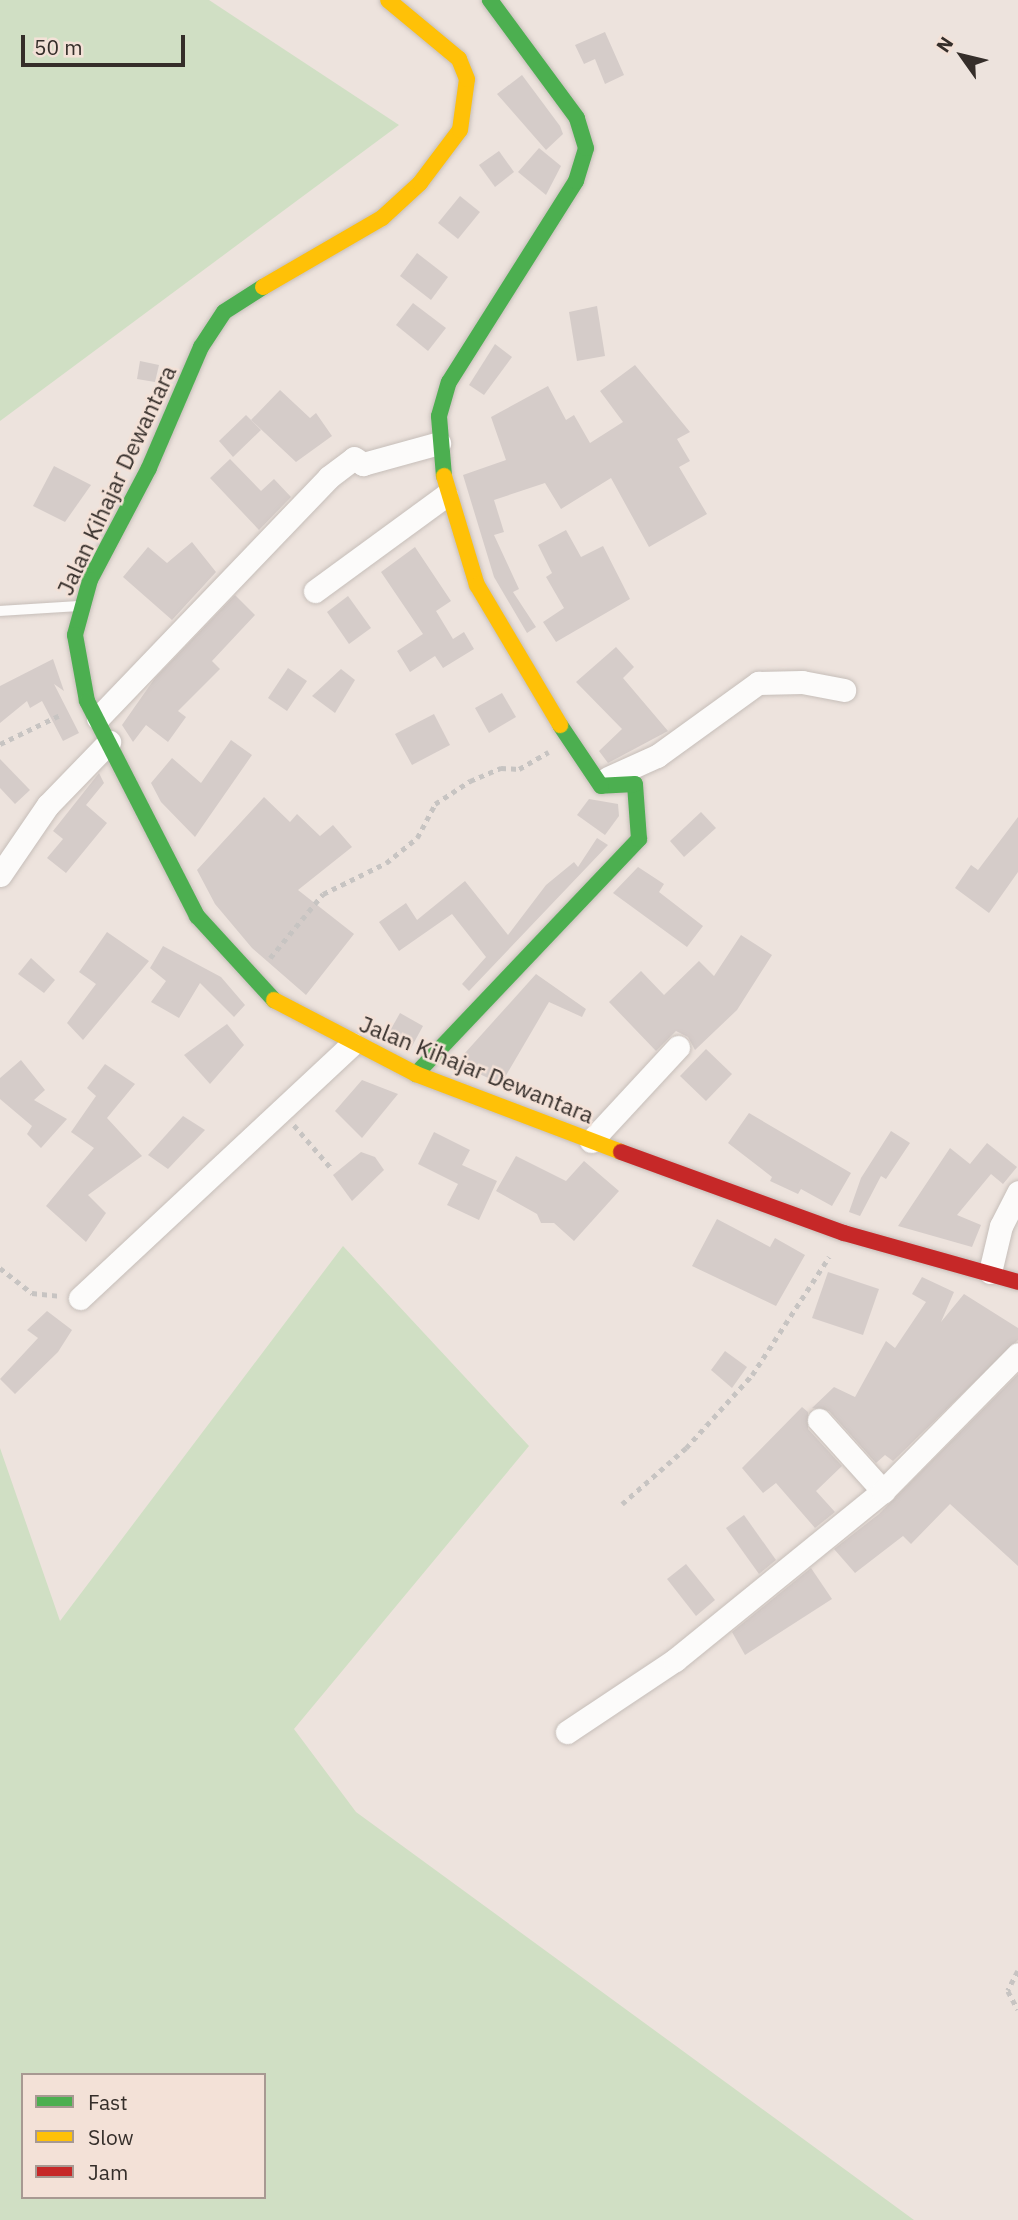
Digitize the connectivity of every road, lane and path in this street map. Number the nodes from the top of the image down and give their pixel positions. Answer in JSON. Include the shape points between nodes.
{"nodes":[{"id":1,"x":388,"y":0,"type":"edge"},
{"id":2,"x":490,"y":0,"type":"edge"},
{"id":3,"x":439,"y":443,"type":"junction"},
{"id":4,"x":446,"y":495,"type":"junction"},
{"id":5,"x":315,"y":592,"type":"dead end"},
{"id":6,"x":81,"y":605,"type":"junction"},
{"id":7,"x":0,"y":611,"type":"edge"},
{"id":8,"x":844,"y":690,"type":"dead end"},
{"id":9,"x":92,"y":710,"type":"junction"},
{"id":10,"x":108,"y":742,"type":"junction"},
{"id":11,"x":0,"y":744,"type":"edge"},
{"id":12,"x":577,"y":751,"type":"junction"},
{"id":13,"x":593,"y":775,"type":"junction"},
{"id":14,"x":0,"y":875,"type":"edge"},
{"id":15,"x":251,"y":980,"type":"junction"},
{"id":16,"x":352,"y":1044,"type":"junction"},
{"id":17,"x":678,"y":1047,"type":"dead end"},
{"id":18,"x":416,"y":1074,"type":"junction"},
{"id":19,"x":282,"y":1111,"type":"junction"},
{"id":20,"x":591,"y":1141,"type":"junction"},
{"id":21,"x":332,"y":1169,"type":"dead end"},
{"id":22,"x":1018,"y":1192,"type":"edge"},
{"id":23,"x":844,"y":1233,"type":"junction"},
{"id":24,"x":0,"y":1268,"type":"edge"},
{"id":25,"x":990,"y":1272,"type":"junction"},
{"id":26,"x":1018,"y":1282,"type":"edge"},
{"id":27,"x":80,"y":1298,"type":"joint"},
{"id":28,"x":1018,"y":1354,"type":"edge"},
{"id":29,"x":819,"y":1420,"type":"dead end"},
{"id":30,"x":883,"y":1491,"type":"junction"},
{"id":31,"x":622,"y":1504,"type":"dead end"},
{"id":32,"x":567,"y":1732,"type":"dead end"},
{"id":33,"x":1018,"y":1971,"type":"edge"},
{"id":34,"x":1018,"y":2011,"type":"edge"}],
"edges":[{"from":1,"to":6,"type":"main road","name":"Jalan Kihajar Dewantara","via":[[459,59],[467,79],[460,130],[420,183],[382,218],[224,312],[201,347],[149,468],[99,558]]},
{"from":2,"to":3,"type":"main road","via":[[577,118],[586,148],[576,181],[449,382]]},
{"from":3,"to":4,"type":"main road"},
{"from":3,"to":9,"type":"street","via":[[363,464],[354,458],[329,477]]},
{"from":4,"to":5,"type":"street"},
{"from":4,"to":12,"type":"main road","via":[[478,585]]},
{"from":6,"to":7,"type":"lane"},
{"from":6,"to":9,"type":"main road","name":"Jalan Kihajar Dewantara","via":[[76,661]]},
{"from":8,"to":13,"type":"street","via":[[774,680],[758,683],[634,769],[611,779]]},
{"from":9,"to":10,"type":"main road","name":"Jalan Kihajar Dewantara"},
{"from":9,"to":11,"type":"path"},
{"from":10,"to":14,"type":"street","via":[[48,805]]},
{"from":10,"to":15,"type":"main road","name":"Jalan Kihajar Dewantara","via":[[197,916]]},
{"from":12,"to":13,"type":"main road"},
{"from":12,"to":15,"type":"path","via":[[547,752],[519,769],[501,768],[435,804],[417,838],[386,863],[323,894]]},
{"from":13,"to":18,"type":"main road","via":[[604,788],[635,784],[639,844]]},
{"from":15,"to":16,"type":"main road","name":"Jalan Kihajar Dewantara","via":[[262,993]]},
{"from":16,"to":18,"type":"main road","name":"Jalan Kihajar Dewantara"},
{"from":16,"to":19,"type":"street"},
{"from":17,"to":20,"type":"street"},
{"from":18,"to":20,"type":"main road","name":"Jalan Kihajar Dewantara"},
{"from":19,"to":21,"type":"path"},
{"from":19,"to":27,"type":"street"},
{"from":20,"to":23,"type":"main road","name":"Jalan Kihajar Dewantara"},
{"from":22,"to":25,"type":"street","via":[[1001,1226]]},
{"from":23,"to":25,"type":"main road","name":"Jalan Kihajar Dewantara"},
{"from":23,"to":31,"type":"path","via":[[752,1375],[686,1448]]},
{"from":24,"to":27,"type":"path","via":[[32,1293]]},
{"from":25,"to":26,"type":"main road","name":"Jalan Kihajar Dewantara"},
{"from":28,"to":30,"type":"street"},
{"from":29,"to":30,"type":"street"},
{"from":30,"to":32,"type":"street","via":[[675,1660]]},
{"from":33,"to":34,"type":"path","via":[[1008,1992]]}]}
